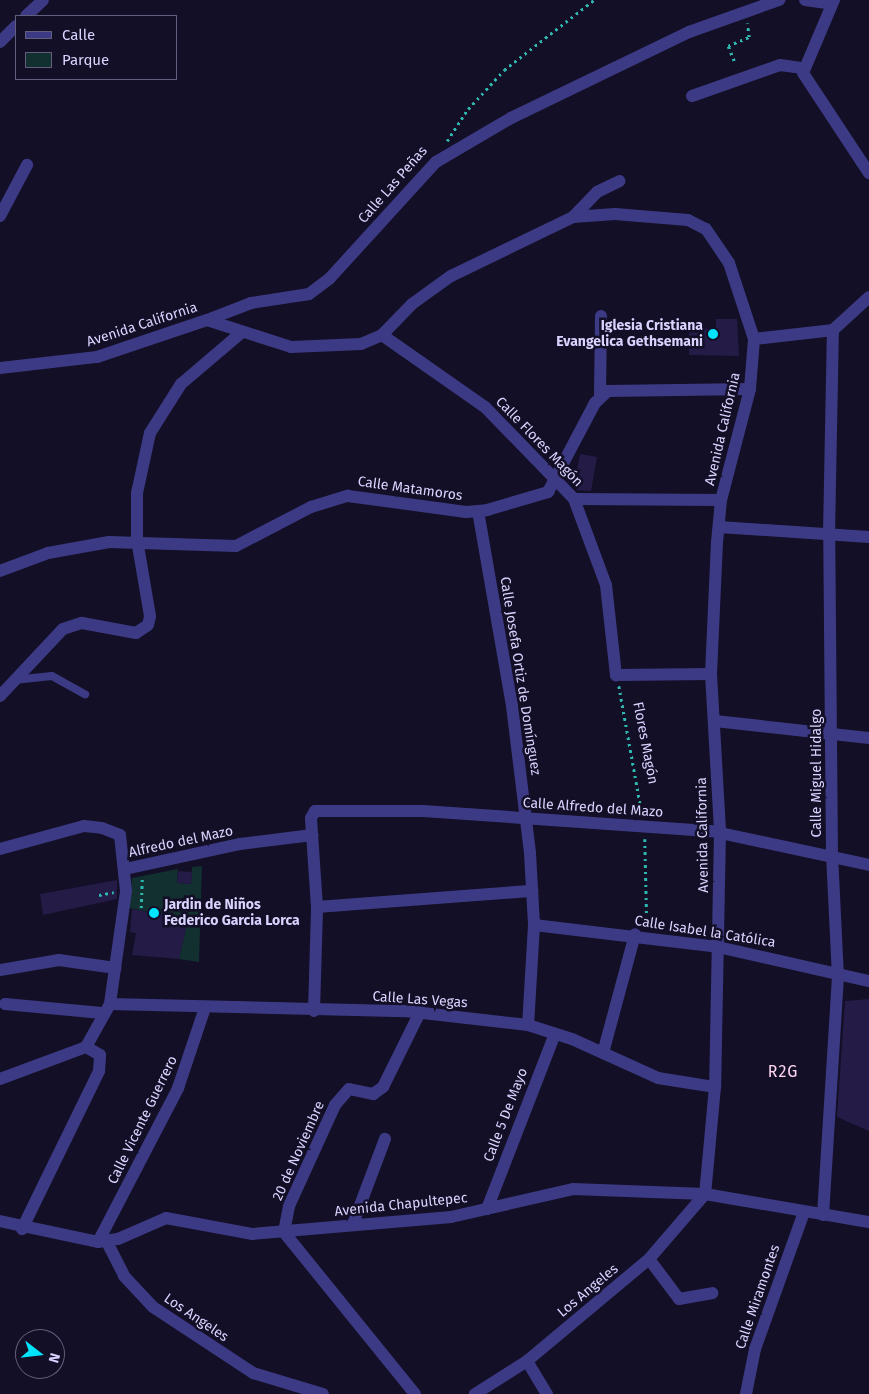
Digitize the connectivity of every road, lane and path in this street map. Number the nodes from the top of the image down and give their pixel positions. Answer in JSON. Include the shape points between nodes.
{"nodes":[{"id":1,"x":43,"y":0,"type":"edge"},
{"id":2,"x":594,"y":0,"type":"edge"},
{"id":3,"x":779,"y":0,"type":"edge"},
{"id":4,"x":805,"y":0,"type":"edge"},
{"id":5,"x":833,"y":2,"type":"edge"},
{"id":6,"x":746,"y":12,"type":"junction"},
{"id":7,"x":27,"y":15,"type":"edge"},
{"id":8,"x":15,"y":27,"type":"edge"},
{"id":9,"x":0,"y":42,"type":"edge"},
{"id":10,"x":734,"y":61,"type":"dead end"},
{"id":11,"x":802,"y":68,"type":"junction"},
{"id":12,"x":692,"y":96,"type":"dead end"},
{"id":13,"x":436,"y":162,"type":"junction"},
{"id":14,"x":27,"y":165,"type":"dead end"},
{"id":15,"x":869,"y":173,"type":"edge"},
{"id":16,"x":620,"y":181,"type":"dead end"},
{"id":17,"x":0,"y":216,"type":"edge"},
{"id":18,"x":573,"y":217,"type":"junction"},
{"id":19,"x":869,"y":297,"type":"edge"},
{"id":20,"x":602,"y":316,"type":"dead end"},
{"id":21,"x":207,"y":320,"type":"junction"},
{"id":22,"x":833,"y":330,"type":"junction"},
{"id":23,"x":242,"y":332,"type":"junction"},
{"id":24,"x":382,"y":334,"type":"junction"},
{"id":25,"x":754,"y":339,"type":"junction"},
{"id":26,"x":0,"y":368,"type":"edge"},
{"id":27,"x":750,"y":390,"type":"junction"},
{"id":28,"x":600,"y":397,"type":"junction"},
{"id":29,"x":557,"y":482,"type":"junction"},
{"id":30,"x":574,"y":499,"type":"junction"},
{"id":31,"x":722,"y":500,"type":"junction"},
{"id":32,"x":478,"y":511,"type":"junction"},
{"id":33,"x":719,"y":527,"type":"junction"},
{"id":34,"x":829,"y":534,"type":"junction"},
{"id":35,"x":869,"y":537,"type":"edge"},
{"id":36,"x":136,"y":540,"type":"junction"},
{"id":37,"x":0,"y":571,"type":"edge"},
{"id":38,"x":711,"y":674,"type":"junction"},
{"id":39,"x":616,"y":675,"type":"junction"},
{"id":40,"x":14,"y":680,"type":"junction"},
{"id":41,"x":85,"y":694,"type":"dead end"},
{"id":42,"x":0,"y":696,"type":"edge"},
{"id":43,"x":715,"y":721,"type":"junction"},
{"id":44,"x":832,"y":731,"type":"junction"},
{"id":45,"x":869,"y":738,"type":"edge"},
{"id":46,"x":525,"y":819,"type":"junction"},
{"id":47,"x":644,"y":826,"type":"junction"},
{"id":48,"x":720,"y":832,"type":"junction"},
{"id":49,"x":312,"y":836,"type":"junction"},
{"id":50,"x":0,"y":849,"type":"edge"},
{"id":51,"x":832,"y":855,"type":"junction"},
{"id":52,"x":142,"y":864,"type":"junction"},
{"id":53,"x":869,"y":864,"type":"edge"},
{"id":54,"x":125,"y":869,"type":"junction"},
{"id":55,"x":532,"y":891,"type":"junction"},
{"id":56,"x":317,"y":907,"type":"junction"},
{"id":57,"x":141,"y":908,"type":"dead end"},
{"id":58,"x":534,"y":925,"type":"junction"},
{"id":59,"x":641,"y":935,"type":"junction"},
{"id":60,"x":718,"y":947,"type":"junction"},
{"id":61,"x":115,"y":968,"type":"junction"},
{"id":62,"x":0,"y":970,"type":"edge"},
{"id":63,"x":838,"y":977,"type":"junction"},
{"id":64,"x":869,"y":981,"type":"edge"},
{"id":65,"x":5,"y":1004,"type":"dead end"},
{"id":66,"x":106,"y":1008,"type":"junction"},
{"id":67,"x":205,"y":1008,"type":"junction"},
{"id":68,"x":314,"y":1011,"type":"junction"},
{"id":69,"x":420,"y":1012,"type":"junction"},
{"id":70,"x":528,"y":1025,"type":"junction"},
{"id":71,"x":556,"y":1034,"type":"junction"},
{"id":72,"x":86,"y":1047,"type":"junction"},
{"id":73,"x":603,"y":1053,"type":"junction"},
{"id":74,"x":0,"y":1079,"type":"edge"},
{"id":75,"x":716,"y":1088,"type":"junction"},
{"id":76,"x":385,"y":1139,"type":"dead end"},
{"id":77,"x":705,"y":1194,"type":"junction"},
{"id":78,"x":487,"y":1209,"type":"junction"},
{"id":79,"x":804,"y":1212,"type":"junction"},
{"id":80,"x":823,"y":1215,"type":"junction"},
{"id":81,"x":0,"y":1222,"type":"edge"},
{"id":82,"x":869,"y":1222,"type":"edge"},
{"id":83,"x":353,"y":1224,"type":"junction"},
{"id":84,"x":22,"y":1229,"type":"junction"},
{"id":85,"x":284,"y":1232,"type":"junction"},
{"id":86,"x":102,"y":1242,"type":"junction"},
{"id":87,"x":649,"y":1259,"type":"junction"},
{"id":88,"x":712,"y":1293,"type":"dead end"},
{"id":89,"x":527,"y":1361,"type":"junction"},
{"id":90,"x":272,"y":1382,"type":"junction"},
{"id":91,"x":265,"y":1394,"type":"edge"},
{"id":92,"x":323,"y":1394,"type":"edge"},
{"id":93,"x":415,"y":1394,"type":"edge"},
{"id":94,"x":475,"y":1394,"type":"edge"},
{"id":95,"x":547,"y":1394,"type":"edge"},
{"id":96,"x":746,"y":1394,"type":"edge"}],
"edges":[{"from":1,"to":7,"type":"street"},
{"from":2,"to":13,"type":"path","name":"Calle Las Peñas","via":[[504,70],[468,109]]},
{"from":3,"to":6,"type":"street"},
{"from":4,"to":5,"type":"street"},
{"from":5,"to":11,"type":"street"},
{"from":6,"to":10,"type":"path","via":[[749,37],[728,46]]},
{"from":6,"to":13,"type":"street","via":[[674,39],[532,107]]},
{"from":8,"to":9,"type":"street"},
{"from":11,"to":12,"type":"street","via":[[780,65]]},
{"from":11,"to":15,"type":"street"},
{"from":13,"to":21,"type":"street","name":"Calle Las Peñas","via":[[330,278],[309,294],[251,302]]},
{"from":14,"to":17,"type":"street"},
{"from":16,"to":18,"type":"street","via":[[597,192]]},
{"from":18,"to":24,"type":"street","name":"Avenida California","via":[[451,276],[412,304]]},
{"from":18,"to":25,"type":"street","name":"Avenida California","via":[[615,214],[698,224],[729,262]]},
{"from":19,"to":22,"type":"street"},
{"from":20,"to":28,"type":"street"},
{"from":21,"to":23,"type":"street","name":"Avenida California"},
{"from":21,"to":26,"type":"street","name":"Avenida California","via":[[97,357]]},
{"from":22,"to":25,"type":"street"},
{"from":22,"to":34,"type":"street","name":"Calle Miguel Hidalgo"},
{"from":23,"to":24,"type":"street","name":"Avenida California","via":[[308,349],[361,344]]},
{"from":23,"to":36,"type":"street","via":[[181,384],[150,433],[137,493]]},
{"from":24,"to":29,"type":"street","name":"Calle Flores Magón","via":[[485,407]]},
{"from":25,"to":27,"type":"street","name":"Avenida California"},
{"from":27,"to":28,"type":"street","via":[[619,388]]},
{"from":27,"to":31,"type":"street","name":"Avenida California"},
{"from":28,"to":29,"type":"street","name":"Calle Matamoros"},
{"from":29,"to":30,"type":"street","name":"Calle Flores Magón"},
{"from":29,"to":32,"type":"street","name":"Calle Matamoros","via":[[539,496]]},
{"from":30,"to":31,"type":"street"},
{"from":30,"to":39,"type":"street","name":"Calle Flores Magón","via":[[606,585]]},
{"from":31,"to":33,"type":"street","name":"Avenida California"},
{"from":32,"to":36,"type":"street","name":"Calle Matamoros","via":[[348,496],[311,507],[236,546]]},
{"from":32,"to":46,"type":"street","name":"Calle Josefa Ortiz de Domínguez","via":[[512,706]]},
{"from":33,"to":34,"type":"street"},
{"from":33,"to":38,"type":"street","name":"Avenida California"},
{"from":34,"to":35,"type":"street"},
{"from":34,"to":44,"type":"street","name":"Calle Miguel Hidalgo"},
{"from":36,"to":37,"type":"street","name":"Calle Matamoros","via":[[74,547]]},
{"from":36,"to":40,"type":"street","via":[[150,616],[148,625],[136,633],[72,625],[55,636]]},
{"from":38,"to":39,"type":"street"},
{"from":38,"to":43,"type":"street","name":"Avenida California"},
{"from":39,"to":47,"type":"path","name":"Flores Magón"},
{"from":40,"to":41,"type":"lane","via":[[52,676]]},
{"from":40,"to":42,"type":"street"},
{"from":43,"to":44,"type":"street"},
{"from":43,"to":48,"type":"street","name":"Avenida California"},
{"from":44,"to":45,"type":"street"},
{"from":44,"to":51,"type":"street","name":"Calle Miguel Hidalgo"},
{"from":46,"to":47,"type":"street","name":"Calle Alfredo del Mazo"},
{"from":46,"to":49,"type":"street","name":"Calle Alfredo del Mazo","via":[[387,809],[312,812]]},
{"from":46,"to":55,"type":"street","name":"Calle Josefa Ortiz de Domínguez"},
{"from":47,"to":48,"type":"street","name":"Calle Alfredo del Mazo"},
{"from":47,"to":59,"type":"path","name":"Flores Magón"},
{"from":48,"to":51,"type":"street","name":"Calle Alfredo del Mazo"},
{"from":48,"to":60,"type":"street","name":"Avenida California"},
{"from":49,"to":52,"type":"street","name":"Alfredo del Mazo","via":[[240,844]]},
{"from":49,"to":56,"type":"street"},
{"from":50,"to":54,"type":"street","name":"Alfredo del Mazo","via":[[92,825],[120,835]]},
{"from":51,"to":53,"type":"street","name":"Calle Alfredo del Mazo"},
{"from":51,"to":63,"type":"street","name":"Calle Miguel Hidalgo"},
{"from":52,"to":54,"type":"street","name":"Alfredo del Mazo"},
{"from":52,"to":57,"type":"path"},
{"from":54,"to":61,"type":"street"},
{"from":55,"to":56,"type":"street"},
{"from":55,"to":58,"type":"street","name":"Calle Josefa Ortiz de Domínguez"},
{"from":56,"to":68,"type":"street"},
{"from":58,"to":59,"type":"street","name":"Calle Isabel la Católica"},
{"from":58,"to":70,"type":"street","name":"Calle Josefa Ortiz de Domínguez"},
{"from":59,"to":60,"type":"street","name":"Calle Isabel la Católica"},
{"from":59,"to":73,"type":"street"},
{"from":60,"to":63,"type":"street","name":"Calle Isabel la Católica","via":[[804,964]]},
{"from":60,"to":75,"type":"street","name":"Avenida California"},
{"from":61,"to":62,"type":"street","via":[[59,960]]},
{"from":61,"to":66,"type":"street"},
{"from":63,"to":64,"type":"street","name":"Calle Isabel la Católica"},
{"from":63,"to":80,"type":"street","name":"Calle Miguel Hidalgo"},
{"from":65,"to":66,"type":"street","name":"Calle Las Vegas"},
{"from":66,"to":67,"type":"street","name":"Calle Las Vegas"},
{"from":66,"to":72,"type":"street"},
{"from":67,"to":68,"type":"street","name":"Calle Las Vegas"},
{"from":67,"to":86,"type":"street","name":"Calle Vicente Guerrero","via":[[178,1088]]},
{"from":68,"to":69,"type":"street","name":"Calle Las Vegas"},
{"from":69,"to":70,"type":"street","name":"Calle Las Vegas"},
{"from":69,"to":85,"type":"street","name":"20 de Noviembre","via":[[383,1087],[373,1094],[349,1089],[335,1105],[289,1206]]},
{"from":70,"to":71,"type":"street","name":"Calle Las Vegas"},
{"from":71,"to":73,"type":"street","name":"Calle Las Vegas"},
{"from":71,"to":78,"type":"street","name":"Calle 5 De Mayo"},
{"from":72,"to":74,"type":"street"},
{"from":72,"to":84,"type":"street","via":[[100,1055],[99,1071]]},
{"from":73,"to":75,"type":"street","name":"Calle Las Vegas","via":[[658,1078]]},
{"from":75,"to":77,"type":"street","name":"Avenida California"},
{"from":76,"to":83,"type":"street"},
{"from":77,"to":78,"type":"street","name":"Avenida Chapultepec","via":[[573,1189]]},
{"from":77,"to":79,"type":"street","name":"Avenida Chapultepec"},
{"from":77,"to":87,"type":"street","name":"Los Angeles"},
{"from":78,"to":83,"type":"street","name":"Avenida Chapultepec","via":[[451,1217]]},
{"from":79,"to":80,"type":"street","name":"Avenida Chapultepec"},
{"from":79,"to":96,"type":"street","name":"Calle Miramontes","via":[[755,1349]]},
{"from":80,"to":82,"type":"street","name":"Avenida Chapultepec"},
{"from":81,"to":84,"type":"street"},
{"from":83,"to":85,"type":"street","name":"Avenida Chapultepec"},
{"from":84,"to":86,"type":"street"},
{"from":85,"to":86,"type":"street","name":"Avenida Chapultepec","via":[[231,1234],[166,1218]]},
{"from":85,"to":93,"type":"street"},
{"from":86,"to":90,"type":"street","name":"Los Angeles","via":[[124,1276],[153,1307]]},
{"from":87,"to":88,"type":"street","via":[[679,1299]]},
{"from":87,"to":89,"type":"street","name":"Los Angeles"},
{"from":89,"to":94,"type":"street","name":"Los Angeles"},
{"from":89,"to":95,"type":"street"},
{"from":90,"to":91,"type":"street"},
{"from":90,"to":92,"type":"street","name":"Los Angeles"}]}
